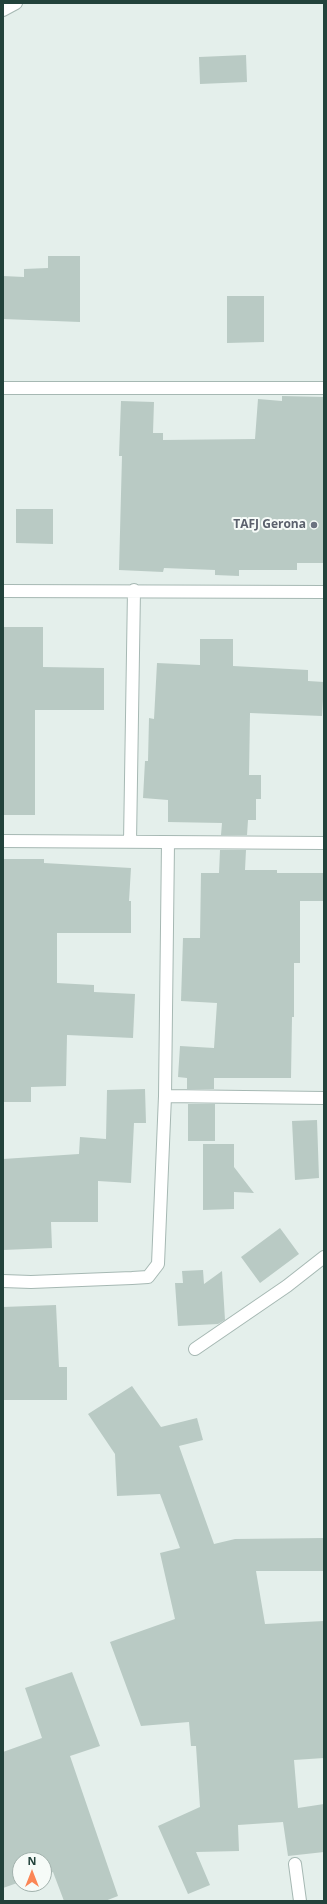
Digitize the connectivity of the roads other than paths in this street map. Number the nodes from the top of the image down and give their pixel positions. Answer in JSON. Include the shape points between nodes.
{"nodes":[{"id":1,"x":16,"y":3,"type":"edge"},
{"id":2,"x":3,"y":10,"type":"edge"},
{"id":3,"x":3,"y":388,"type":"edge"},
{"id":4,"x":324,"y":388,"type":"edge"},
{"id":5,"x":134,"y":590,"type":"junction"},
{"id":6,"x":3,"y":591,"type":"edge"},
{"id":7,"x":324,"y":592,"type":"edge"},
{"id":8,"x":3,"y":841,"type":"edge"},
{"id":9,"x":130,"y":842,"type":"junction"},
{"id":10,"x":168,"y":843,"type":"junction"},
{"id":11,"x":324,"y":843,"type":"edge"},
{"id":12,"x":165,"y":1096,"type":"junction"},
{"id":13,"x":324,"y":1098,"type":"edge"},
{"id":14,"x":324,"y":1257,"type":"edge"},
{"id":15,"x":3,"y":1281,"type":"edge"},
{"id":16,"x":195,"y":1349,"type":"dead end"},
{"id":17,"x":295,"y":1864,"type":"dead end"},
{"id":18,"x":300,"y":1901,"type":"edge"}],
"edges":[{"from":1,"to":2,"type":"street"},
{"from":3,"to":4,"type":"street"},
{"from":5,"to":6,"type":"street"},
{"from":5,"to":7,"type":"street"},
{"from":5,"to":9,"type":"street"},
{"from":8,"to":9,"type":"street"},
{"from":9,"to":10,"type":"street"},
{"from":10,"to":11,"type":"street"},
{"from":10,"to":12,"type":"street"},
{"from":12,"to":13,"type":"street"},
{"from":12,"to":15,"type":"street","via":[[159,1253],[154,1272],[148,1277],[132,1278]]},
{"from":14,"to":16,"type":"street","via":[[288,1286]]},
{"from":17,"to":18,"type":"street"}]}
